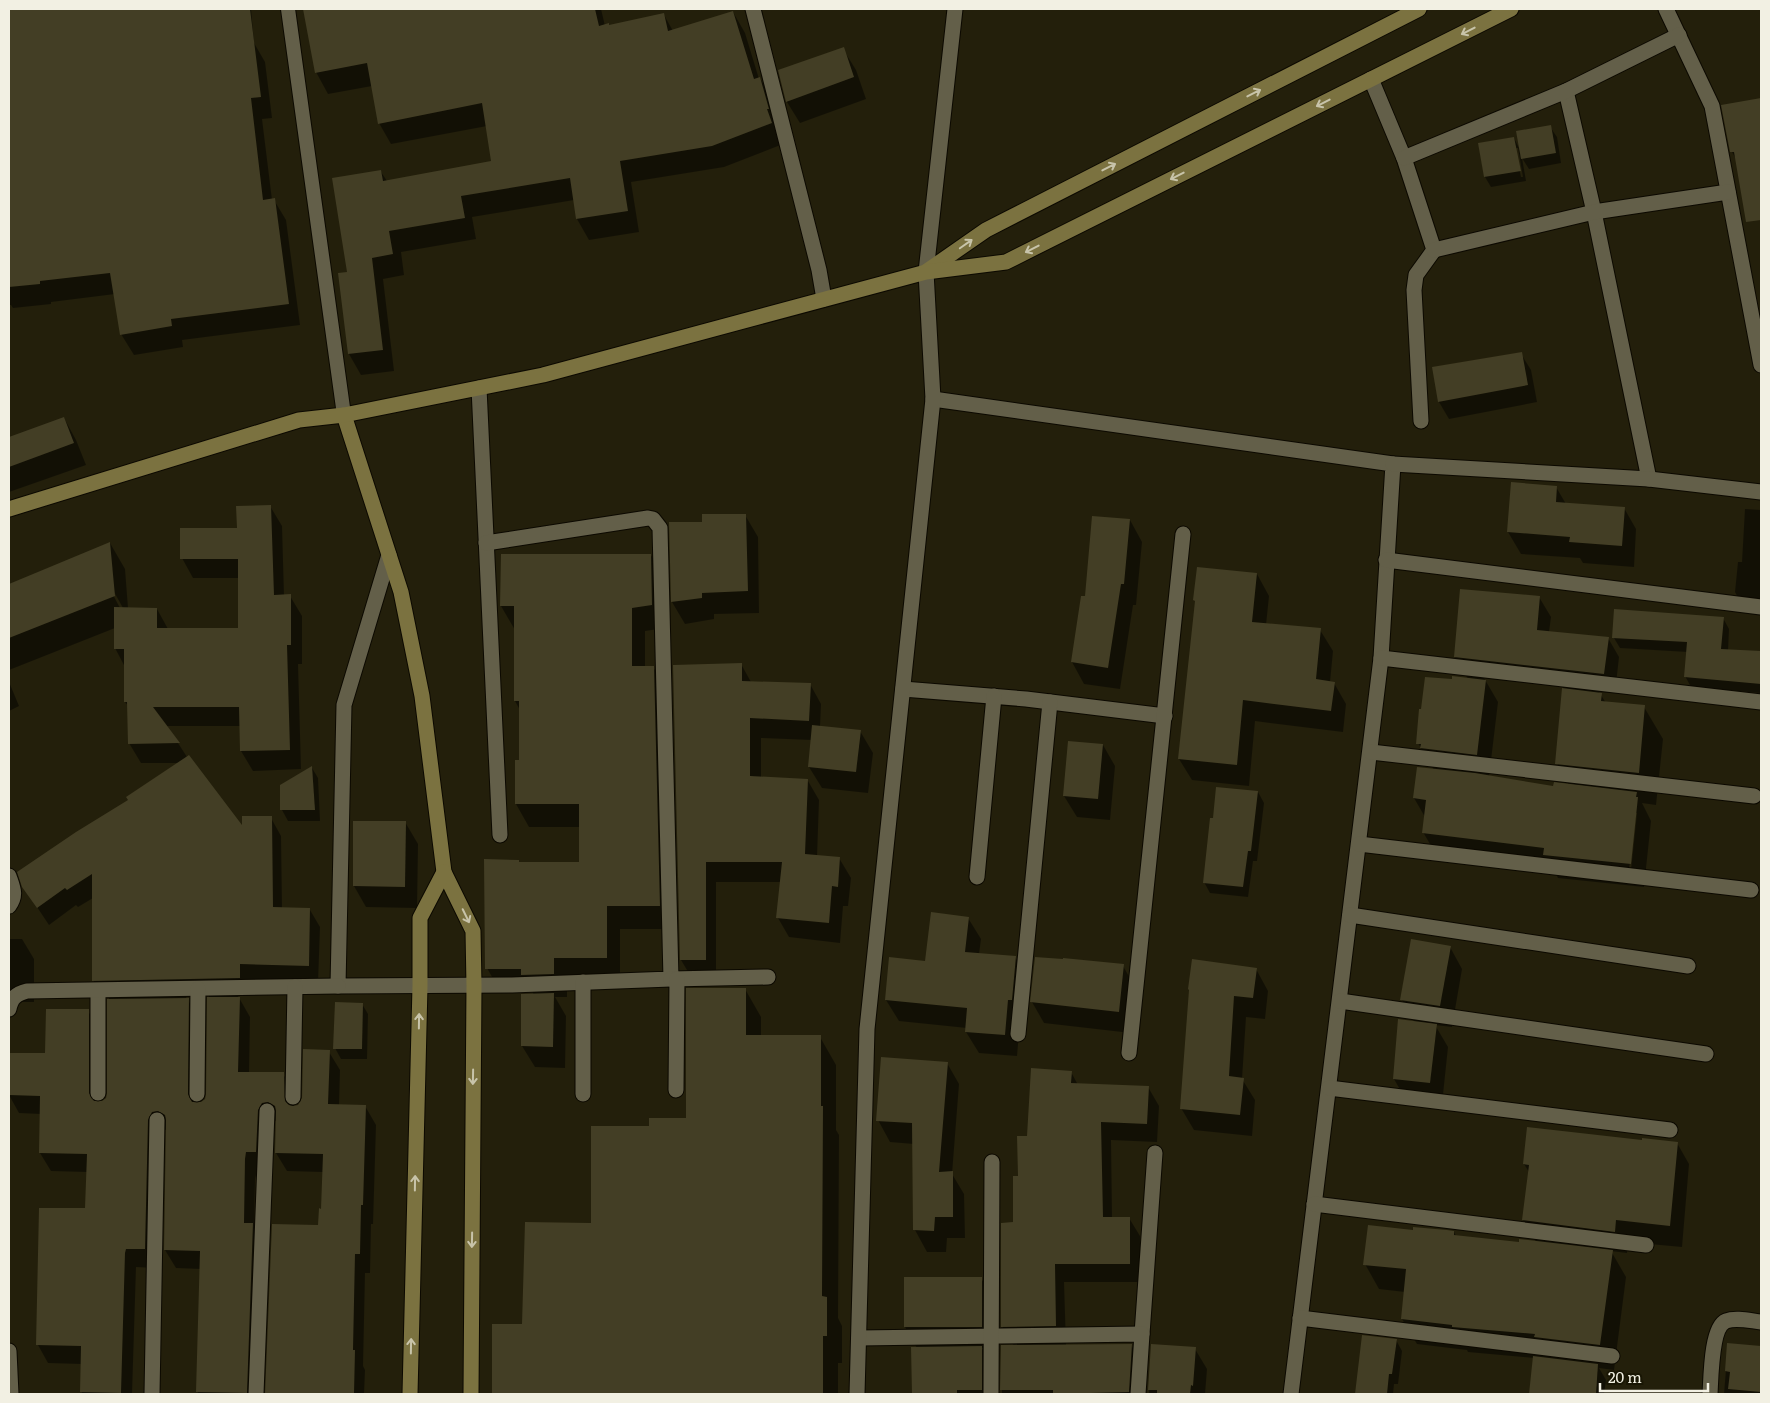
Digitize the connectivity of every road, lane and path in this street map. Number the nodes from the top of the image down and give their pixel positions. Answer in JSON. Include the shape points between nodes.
{"nodes":[{"id":1,"x":288,"y":9,"type":"edge"},
{"id":2,"x":752,"y":9,"type":"edge"},
{"id":3,"x":955,"y":9,"type":"edge"},
{"id":4,"x":1419,"y":9,"type":"edge"},
{"id":5,"x":1512,"y":9,"type":"edge"},
{"id":6,"x":1666,"y":9,"type":"edge"},
{"id":7,"x":1679,"y":35,"type":"junction"},
{"id":8,"x":1371,"y":79,"type":"junction"},
{"id":9,"x":1566,"y":91,"type":"junction"},
{"id":10,"x":1404,"y":158,"type":"junction"},
{"id":11,"x":1728,"y":192,"type":"junction"},
{"id":12,"x":1594,"y":212,"type":"junction"},
{"id":13,"x":1434,"y":250,"type":"junction"},
{"id":14,"x":926,"y":272,"type":"junction"},
{"id":15,"x":824,"y":299,"type":"junction"},
{"id":16,"x":1761,"y":365,"type":"edge"},
{"id":17,"x":479,"y":388,"type":"junction"},
{"id":18,"x":933,"y":399,"type":"junction"},
{"id":19,"x":344,"y":415,"type":"junction"},
{"id":20,"x":1421,"y":421,"type":"dead end"},
{"id":21,"x":1393,"y":464,"type":"junction"},
{"id":22,"x":1649,"y":479,"type":"junction"},
{"id":23,"x":1761,"y":492,"type":"edge"},
{"id":24,"x":9,"y":509,"type":"edge"},
{"id":25,"x":1183,"y":534,"type":"dead end"},
{"id":26,"x":486,"y":543,"type":"junction"},
{"id":27,"x":389,"y":555,"type":"junction"},
{"id":28,"x":1386,"y":560,"type":"junction"},
{"id":29,"x":1761,"y":607,"type":"edge"},
{"id":30,"x":1381,"y":658,"type":"junction"},
{"id":31,"x":903,"y":689,"type":"junction"},
{"id":32,"x":994,"y":696,"type":"junction"},
{"id":33,"x":1050,"y":702,"type":"junction"},
{"id":34,"x":1761,"y":702,"type":"edge"},
{"id":35,"x":1165,"y":716,"type":"junction"},
{"id":36,"x":1371,"y":752,"type":"junction"},
{"id":37,"x":1754,"y":796,"type":"dead end"},
{"id":38,"x":500,"y":836,"type":"dead end"},
{"id":39,"x":1359,"y":844,"type":"junction"},
{"id":40,"x":444,"y":872,"type":"junction"},
{"id":41,"x":9,"y":876,"type":"edge"},
{"id":42,"x":977,"y":877,"type":"dead end"},
{"id":43,"x":1750,"y":890,"type":"dead end"},
{"id":44,"x":9,"y":906,"type":"edge"},
{"id":45,"x":1350,"y":916,"type":"junction"},
{"id":46,"x":1688,"y":966,"type":"dead end"},
{"id":47,"x":768,"y":977,"type":"dead end"},
{"id":48,"x":674,"y":979,"type":"junction"},
{"id":49,"x":583,"y":982,"type":"junction"},
{"id":50,"x":338,"y":986,"type":"junction"},
{"id":51,"x":420,"y":986,"type":"junction"},
{"id":52,"x":474,"y":986,"type":"junction"},
{"id":53,"x":295,"y":987,"type":"junction"},
{"id":54,"x":198,"y":989,"type":"junction"},
{"id":55,"x":98,"y":991,"type":"junction"},
{"id":56,"x":1340,"y":1001,"type":"junction"},
{"id":57,"x":9,"y":1009,"type":"edge"},
{"id":58,"x":1018,"y":1034,"type":"dead end"},
{"id":59,"x":1129,"y":1053,"type":"dead end"},
{"id":60,"x":1706,"y":1054,"type":"dead end"},
{"id":61,"x":1329,"y":1088,"type":"junction"},
{"id":62,"x":676,"y":1090,"type":"dead end"},
{"id":63,"x":98,"y":1093,"type":"dead end"},
{"id":64,"x":197,"y":1094,"type":"dead end"},
{"id":65,"x":582,"y":1094,"type":"dead end"},
{"id":66,"x":293,"y":1097,"type":"dead end"},
{"id":67,"x":267,"y":1111,"type":"dead end"},
{"id":68,"x":157,"y":1120,"type":"dead end"},
{"id":69,"x":1670,"y":1130,"type":"dead end"},
{"id":70,"x":1155,"y":1153,"type":"dead end"},
{"id":71,"x":992,"y":1162,"type":"dead end"},
{"id":72,"x":1314,"y":1204,"type":"junction"},
{"id":73,"x":1646,"y":1245,"type":"dead end"},
{"id":74,"x":1300,"y":1318,"type":"junction"},
{"id":75,"x":1761,"y":1322,"type":"edge"},
{"id":76,"x":1142,"y":1334,"type":"junction"},
{"id":77,"x":992,"y":1336,"type":"junction"},
{"id":78,"x":859,"y":1338,"type":"junction"},
{"id":79,"x":9,"y":1351,"type":"edge"},
{"id":80,"x":1612,"y":1356,"type":"dead end"},
{"id":81,"x":11,"y":1394,"type":"edge"},
{"id":82,"x":152,"y":1394,"type":"edge"},
{"id":83,"x":256,"y":1394,"type":"edge"},
{"id":84,"x":410,"y":1394,"type":"edge"},
{"id":85,"x":471,"y":1394,"type":"edge"},
{"id":86,"x":857,"y":1394,"type":"edge"},
{"id":87,"x":991,"y":1394,"type":"edge"},
{"id":88,"x":1138,"y":1394,"type":"edge"},
{"id":89,"x":1291,"y":1394,"type":"edge"},
{"id":90,"x":1710,"y":1394,"type":"edge"}],
"edges":[{"from":1,"to":19,"type":"lane"},
{"from":2,"to":15,"type":"street"},
{"from":3,"to":14,"type":"street"},
{"from":14,"to":4,"type":"main road","one_way":true,"via":[[986,230]]},
{"from":5,"to":8,"type":"main road","one_way":true},
{"from":6,"to":7,"type":"street"},
{"from":7,"to":9,"type":"street"},
{"from":7,"to":11,"type":"street","via":[[1712,106]]},
{"from":8,"to":10,"type":"street"},
{"from":8,"to":14,"type":"main road","one_way":true,"via":[[1006,262]]},
{"from":9,"to":10,"type":"street"},
{"from":9,"to":12,"type":"street"},
{"from":10,"to":13,"type":"street"},
{"from":11,"to":12,"type":"street"},
{"from":11,"to":16,"type":"street"},
{"from":12,"to":13,"type":"street"},
{"from":12,"to":22,"type":"street"},
{"from":13,"to":20,"type":"street","via":[[1416,275],[1414,290]]},
{"from":14,"to":15,"type":"main road"},
{"from":14,"to":18,"type":"street"},
{"from":15,"to":17,"type":"main road","via":[[543,375]]},
{"from":17,"to":19,"type":"main road"},
{"from":17,"to":26,"type":"street"},
{"from":18,"to":21,"type":"street"},
{"from":18,"to":31,"type":"street"},
{"from":19,"to":24,"type":"main road","via":[[299,420]]},
{"from":19,"to":27,"type":"main road"},
{"from":21,"to":22,"type":"street"},
{"from":21,"to":28,"type":"street"},
{"from":22,"to":23,"type":"street"},
{"from":25,"to":35,"type":"street"},
{"from":26,"to":38,"type":"street"},
{"from":26,"to":48,"type":"street","via":[[648,518],[660,528]]},
{"from":27,"to":40,"type":"main road","via":[[401,592],[422,696]]},
{"from":27,"to":50,"type":"street","via":[[344,705]]},
{"from":28,"to":29,"type":"street"},
{"from":28,"to":30,"type":"street"},
{"from":30,"to":34,"type":"street"},
{"from":30,"to":36,"type":"street"},
{"from":31,"to":32,"type":"street"},
{"from":31,"to":78,"type":"street","via":[[868,1029]]},
{"from":32,"to":33,"type":"street"},
{"from":32,"to":42,"type":"street"},
{"from":33,"to":35,"type":"street"},
{"from":33,"to":58,"type":"street"},
{"from":35,"to":59,"type":"street"},
{"from":36,"to":37,"type":"street"},
{"from":36,"to":39,"type":"street"},
{"from":39,"to":43,"type":"street"},
{"from":39,"to":45,"type":"street"},
{"from":40,"to":51,"type":"main road","via":[[420,918]]},
{"from":40,"to":52,"type":"main road","one_way":true,"via":[[473,931]]},
{"from":41,"to":44,"type":"street","via":[[14,890],[14,899]]},
{"from":45,"to":46,"type":"street"},
{"from":45,"to":56,"type":"street"},
{"from":47,"to":48,"type":"street"},
{"from":48,"to":49,"type":"street"},
{"from":48,"to":62,"type":"street"},
{"from":49,"to":52,"type":"street"},
{"from":49,"to":65,"type":"street"},
{"from":50,"to":51,"type":"street"},
{"from":50,"to":53,"type":"street"},
{"from":51,"to":52,"type":"street"},
{"from":84,"to":51,"type":"main road","one_way":true},
{"from":52,"to":85,"type":"main road","one_way":true},
{"from":53,"to":54,"type":"street"},
{"from":53,"to":66,"type":"street"},
{"from":54,"to":55,"type":"street"},
{"from":54,"to":64,"type":"street"},
{"from":55,"to":57,"type":"street","via":[[27,991],[10,1001]]},
{"from":55,"to":63,"type":"street"},
{"from":56,"to":60,"type":"street"},
{"from":56,"to":61,"type":"street"},
{"from":61,"to":69,"type":"street"},
{"from":61,"to":72,"type":"street"},
{"from":67,"to":83,"type":"street"},
{"from":68,"to":82,"type":"street"},
{"from":70,"to":76,"type":"street"},
{"from":71,"to":77,"type":"street"},
{"from":72,"to":73,"type":"street"},
{"from":72,"to":74,"type":"street"},
{"from":74,"to":80,"type":"street"},
{"from":74,"to":89,"type":"street"},
{"from":75,"to":90,"type":"street","via":[[1727,1321],[1721,1325],[1716,1336]]},
{"from":76,"to":77,"type":"street"},
{"from":76,"to":88,"type":"street"},
{"from":77,"to":78,"type":"street"},
{"from":77,"to":87,"type":"street"},
{"from":78,"to":86,"type":"street"},
{"from":79,"to":81,"type":"street"}]}
